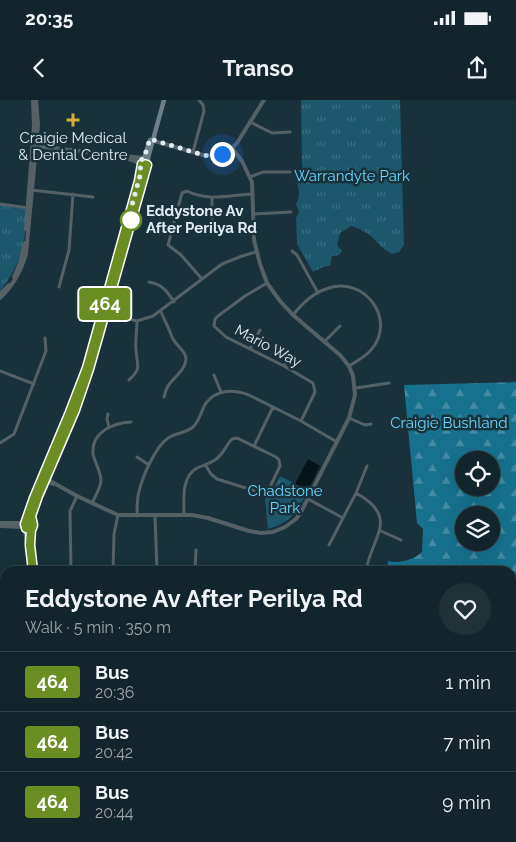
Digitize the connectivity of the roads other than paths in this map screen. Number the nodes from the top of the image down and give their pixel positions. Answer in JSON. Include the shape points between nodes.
{"nodes":[{"id":1,"x":35,"y":100,"type":"edge"},
{"id":2,"x":163,"y":100,"type":"edge"},
{"id":3,"x":199,"y":100,"type":"edge"},
{"id":4,"x":264,"y":100,"type":"edge"},
{"id":5,"x":250,"y":122,"type":"junction"},
{"id":6,"x":290,"y":132,"type":"dead end"},
{"id":7,"x":152,"y":140,"type":"junction"},
{"id":8,"x":35,"y":146,"type":"junction"},
{"id":9,"x":232,"y":148,"type":"junction"},
{"id":10,"x":193,"y":152,"type":"junction"},
{"id":11,"x":144,"y":161,"type":"junction"},
{"id":12,"x":290,"y":172,"type":"dead end"},
{"id":13,"x":250,"y":177,"type":"junction"},
{"id":14,"x":30,"y":190,"type":"junction"},
{"id":15,"x":73,"y":194,"type":"junction"},
{"id":16,"x":253,"y":194,"type":"junction"},
{"id":17,"x":92,"y":196,"type":"dead end"},
{"id":18,"x":212,"y":198,"type":"junction"},
{"id":19,"x":0,"y":204,"type":"edge"},
{"id":20,"x":28,"y":208,"type":"junction"},
{"id":21,"x":291,"y":212,"type":"dead end"},
{"id":22,"x":254,"y":214,"type":"junction"},
{"id":23,"x":212,"y":229,"type":"dead end"},
{"id":24,"x":292,"y":251,"type":"dead end"},
{"id":25,"x":256,"y":252,"type":"junction"},
{"id":26,"x":202,"y":279,"type":"junction"},
{"id":27,"x":149,"y":282,"type":"dead end"},
{"id":28,"x":267,"y":284,"type":"junction"},
{"id":29,"x":59,"y":287,"type":"dead end"},
{"id":30,"x":318,"y":293,"type":"junction"},
{"id":31,"x":0,"y":296,"type":"edge"},
{"id":32,"x":174,"y":302,"type":"junction"},
{"id":33,"x":104,"y":312,"type":"junction"},
{"id":34,"x":160,"y":312,"type":"junction"},
{"id":35,"x":293,"y":315,"type":"junction"},
{"id":36,"x":137,"y":321,"type":"junction"},
{"id":37,"x":340,"y":326,"type":"dead end"},
{"id":38,"x":260,"y":330,"type":"dead end"},
{"id":39,"x":45,"y":338,"type":"dead end"},
{"id":40,"x":324,"y":342,"type":"junction"},
{"id":41,"x":250,"y":349,"type":"junction"},
{"id":42,"x":290,"y":354,"type":"dead end"},
{"id":43,"x":284,"y":366,"type":"junction"},
{"id":44,"x":349,"y":366,"type":"junction"},
{"id":45,"x":0,"y":371,"type":"edge"},
{"id":46,"x":214,"y":374,"type":"dead end"},
{"id":47,"x":129,"y":380,"type":"dead end"},
{"id":48,"x":389,"y":383,"type":"dead end"},
{"id":49,"x":34,"y":384,"type":"junction"},
{"id":50,"x":356,"y":388,"type":"junction"},
{"id":51,"x":221,"y":392,"type":"junction"},
{"id":52,"x":164,"y":397,"type":"dead end"},
{"id":53,"x":273,"y":407,"type":"junction"},
{"id":54,"x":108,"y":414,"type":"dead end"},
{"id":55,"x":349,"y":418,"type":"junction"},
{"id":56,"x":300,"y":421,"type":"junction"},
{"id":57,"x":131,"y":422,"type":"dead end"},
{"id":58,"x":371,"y":424,"type":"dead end"},
{"id":59,"x":109,"y":427,"type":"junction"},
{"id":60,"x":337,"y":442,"type":"junction"},
{"id":61,"x":0,"y":443,"type":"edge"},
{"id":62,"x":254,"y":446,"type":"junction"},
{"id":63,"x":137,"y":457,"type":"dead end"},
{"id":64,"x":149,"y":465,"type":"junction"},
{"id":65,"x":206,"y":466,"type":"junction"},
{"id":66,"x":367,"y":466,"type":"dead end"},
{"id":67,"x":43,"y":479,"type":"junction"},
{"id":68,"x":356,"y":493,"type":"junction"},
{"id":69,"x":77,"y":496,"type":"junction"},
{"id":70,"x":308,"y":499,"type":"junction"},
{"id":71,"x":92,"y":503,"type":"junction"},
{"id":72,"x":184,"y":515,"type":"junction"},
{"id":73,"x":118,"y":516,"type":"junction"},
{"id":74,"x":137,"y":516,"type":"junction"},
{"id":75,"x":155,"y":516,"type":"junction"},
{"id":76,"x":343,"y":518,"type":"junction"},
{"id":77,"x":0,"y":524,"type":"edge"},
{"id":78,"x":28,"y":525,"type":"junction"},
{"id":79,"x":381,"y":531,"type":"junction"},
{"id":80,"x":401,"y":540,"type":"dead end"},
{"id":81,"x":329,"y":545,"type":"dead end"},
{"id":82,"x":196,"y":550,"type":"dead end"},
{"id":83,"x":32,"y":566,"type":"edge"},
{"id":84,"x":71,"y":566,"type":"edge"},
{"id":85,"x":113,"y":566,"type":"edge"},
{"id":86,"x":157,"y":566,"type":"edge"},
{"id":87,"x":195,"y":566,"type":"edge"},
{"id":88,"x":367,"y":566,"type":"edge"}],
"edges":[{"from":1,"to":8,"type":"street"},
{"from":2,"to":7,"type":"main road"},
{"from":3,"to":10,"type":"street","via":[[204,111]]},
{"from":4,"to":5,"type":"street"},
{"from":5,"to":6,"type":"street","via":[[272,132]]},
{"from":5,"to":9,"type":"street"},
{"from":7,"to":10,"type":"street"},
{"from":7,"to":11,"type":"main road"},
{"from":8,"to":11,"type":"street"},
{"from":8,"to":14,"type":"street"},
{"from":9,"to":10,"type":"street","via":[[217,155]]},
{"from":9,"to":13,"type":"street"},
{"from":11,"to":33,"type":"main road"},
{"from":12,"to":13,"type":"street","via":[[263,172]]},
{"from":13,"to":16,"type":"street"},
{"from":14,"to":15,"type":"street"},
{"from":14,"to":20,"type":"street"},
{"from":15,"to":17,"type":"street"},
{"from":15,"to":29,"type":"street","via":[[69,250]]},
{"from":16,"to":18,"type":"street"},
{"from":16,"to":22,"type":"street"},
{"from":18,"to":23,"type":"street"},
{"from":18,"to":26,"type":"street","via":[[184,191],[168,241],[168,245]]},
{"from":19,"to":20,"type":"street"},
{"from":20,"to":31,"type":"street","via":[[20,263]]},
{"from":21,"to":22,"type":"street"},
{"from":22,"to":25,"type":"street"},
{"from":24,"to":30,"type":"street"},
{"from":25,"to":26,"type":"street","via":[[228,261]]},
{"from":25,"to":28,"type":"street"},
{"from":26,"to":32,"type":"street"},
{"from":27,"to":32,"type":"street","via":[[166,290]]},
{"from":28,"to":35,"type":"street"},
{"from":28,"to":41,"type":"street","name":"Mario Way","via":[[215,319],[220,333]]},
{"from":30,"to":35,"type":"street"},
{"from":30,"to":44,"type":"street","via":[[333,287],[350,287],[368,296],[378,313],[380,324],[376,342],[372,349]]},
{"from":32,"to":34,"type":"street"},
{"from":33,"to":36,"type":"street"},
{"from":33,"to":67,"type":"main road","via":[[81,385]]},
{"from":34,"to":36,"type":"street"},
{"from":34,"to":52,"type":"street","via":[[186,358],[184,366],[167,385]]},
{"from":35,"to":40,"type":"street"},
{"from":36,"to":47,"type":"street","via":[[138,366]]},
{"from":37,"to":40,"type":"street"},
{"from":38,"to":41,"type":"street"},
{"from":39,"to":49,"type":"street","via":[[46,351]]},
{"from":40,"to":44,"type":"street"},
{"from":41,"to":43,"type":"street","name":"Mario Way"},
{"from":42,"to":43,"type":"street"},
{"from":43,"to":56,"type":"street","name":"Mario Way","via":[[315,386]]},
{"from":44,"to":50,"type":"street"},
{"from":45,"to":49,"type":"street"},
{"from":46,"to":51,"type":"street"},
{"from":48,"to":50,"type":"street"},
{"from":49,"to":61,"type":"street","via":[[14,434]]},
{"from":50,"to":55,"type":"street"},
{"from":51,"to":53,"type":"street","via":[[240,391]]},
{"from":51,"to":64,"type":"street","via":[[207,403],[189,430],[162,444]]},
{"from":53,"to":56,"type":"street"},
{"from":53,"to":62,"type":"street"},
{"from":54,"to":59,"type":"street"},
{"from":55,"to":58,"type":"street","via":[[365,425]]},
{"from":55,"to":60,"type":"street"},
{"from":56,"to":60,"type":"street"},
{"from":57,"to":59,"type":"street"},
{"from":59,"to":71,"type":"street","via":[[97,437],[93,448],[100,484]]},
{"from":60,"to":70,"type":"street"},
{"from":62,"to":65,"type":"street","via":[[232,439],[217,459]]},
{"from":62,"to":65,"type":"street","via":[[280,462],[264,492],[217,479]]},
{"from":63,"to":64,"type":"street"},
{"from":64,"to":74,"type":"street","via":[[138,496]]},
{"from":65,"to":72,"type":"street","via":[[193,471],[185,485]]},
{"from":66,"to":68,"type":"street"},
{"from":67,"to":69,"type":"street"},
{"from":67,"to":78,"type":"main road"},
{"from":68,"to":76,"type":"street"},
{"from":68,"to":79,"type":"street","via":[[377,509]]},
{"from":69,"to":71,"type":"street"},
{"from":69,"to":84,"type":"street","via":[[70,511]]},
{"from":70,"to":72,"type":"street","via":[[290,524],[267,533],[255,533],[208,518]]},
{"from":70,"to":76,"type":"street"},
{"from":71,"to":73,"type":"street"},
{"from":72,"to":75,"type":"street"},
{"from":73,"to":74,"type":"street"},
{"from":73,"to":85,"type":"street"},
{"from":74,"to":75,"type":"street"},
{"from":75,"to":86,"type":"street"},
{"from":76,"to":81,"type":"street"},
{"from":77,"to":78,"type":"street"},
{"from":78,"to":83,"type":"main road"},
{"from":79,"to":80,"type":"street"},
{"from":79,"to":88,"type":"street"},
{"from":82,"to":87,"type":"street"}]}
